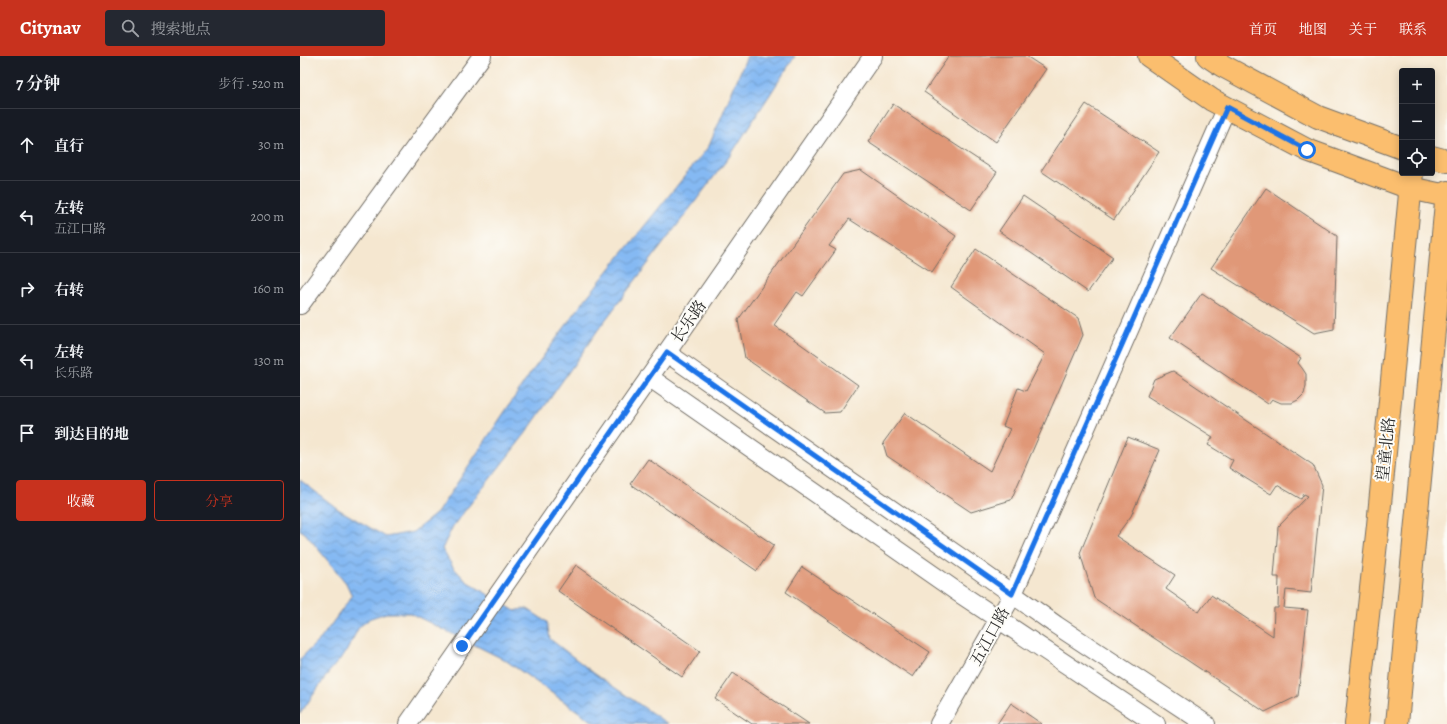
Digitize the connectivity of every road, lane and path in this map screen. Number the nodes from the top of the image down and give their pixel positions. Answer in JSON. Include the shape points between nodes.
{"nodes":[{"id":1,"x":482,"y":56,"type":"edge"},
{"id":2,"x":873,"y":56,"type":"edge"},
{"id":3,"x":1149,"y":56,"type":"edge"},
{"id":4,"x":1208,"y":56,"type":"edge"},
{"id":5,"x":1227,"y":107,"type":"junction"},
{"id":6,"x":1399,"y":147,"type":"edge"},
{"id":7,"x":1435,"y":158,"type":"edge"},
{"id":8,"x":1447,"y":161,"type":"edge"},
{"id":9,"x":1411,"y":181,"type":"edge"},
{"id":10,"x":1447,"y":192,"type":"edge"},
{"id":11,"x":1447,"y":196,"type":"edge"},
{"id":12,"x":300,"y":305,"type":"edge"},
{"id":13,"x":667,"y":352,"type":"junction"},
{"id":14,"x":649,"y":377,"type":"junction"},
{"id":15,"x":1012,"y":594,"type":"junction"},
{"id":16,"x":999,"y":620,"type":"junction"},
{"id":17,"x":410,"y":723,"type":"edge"},
{"id":18,"x":939,"y":724,"type":"edge"},
{"id":19,"x":1156,"y":724,"type":"edge"},
{"id":20,"x":1206,"y":724,"type":"edge"},
{"id":21,"x":1356,"y":724,"type":"edge"},
{"id":22,"x":1397,"y":724,"type":"edge"}],
"edges":[{"from":1,"to":12,"type":"street"},
{"from":2,"to":13,"type":"street","name":"长乐路"},
{"from":3,"to":5,"type":"main road","via":[[1212,100]]},
{"from":4,"to":6,"type":"main road","via":[[1318,116]]},
{"from":5,"to":9,"type":"main road","via":[[1307,150]]},
{"from":5,"to":15,"type":"street","name":"五江口路"},
{"from":7,"to":8,"type":"main road"},
{"from":9,"to":11,"type":"main road"},
{"from":9,"to":21,"type":"main road","name":"望童北路","via":[[1379,517]]},
{"from":10,"to":11,"type":"main road"},
{"from":11,"to":22,"type":"main road"},
{"from":13,"to":14,"type":"street","name":"长乐路"},
{"from":13,"to":15,"type":"street"},
{"from":14,"to":16,"type":"street"},
{"from":14,"to":17,"type":"street","name":"长乐路"},
{"from":15,"to":16,"type":"street","name":"五江口路"},
{"from":15,"to":20,"type":"street","via":[[1056,626]]},
{"from":16,"to":18,"type":"street","name":"五江口路"},
{"from":16,"to":19,"type":"street"}]}
